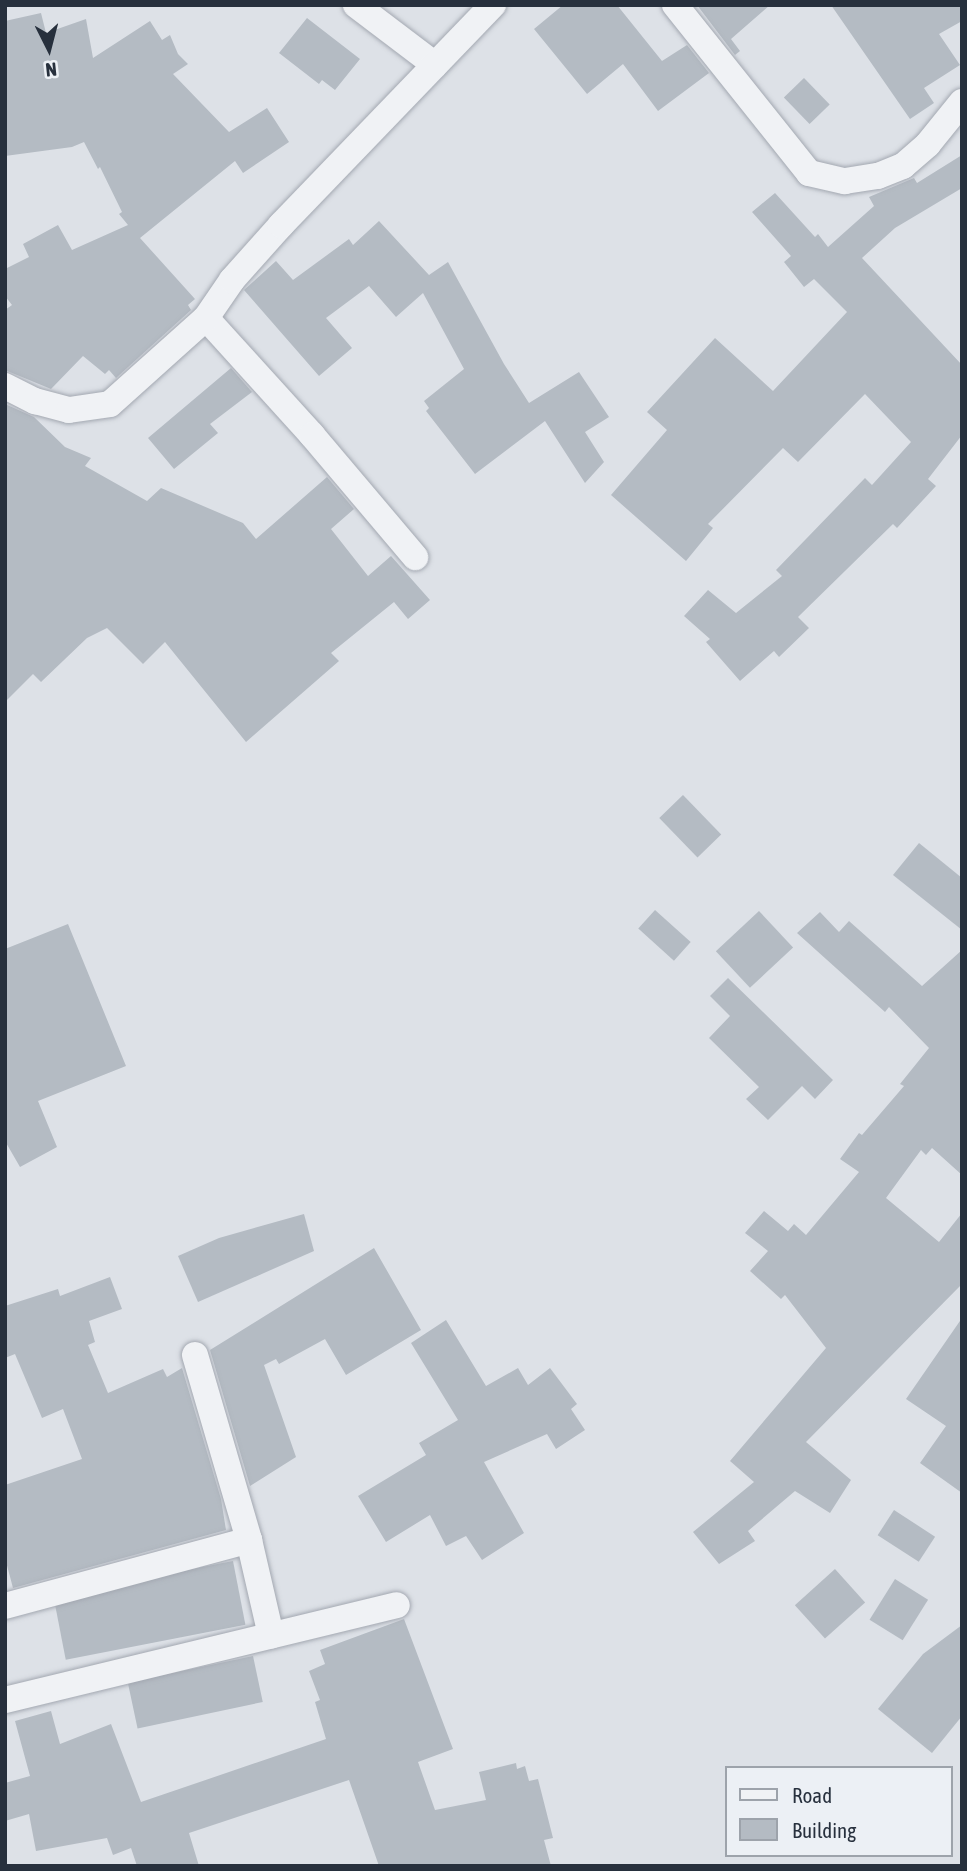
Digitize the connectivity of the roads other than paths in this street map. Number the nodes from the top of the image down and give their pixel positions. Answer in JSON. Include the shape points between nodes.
{"nodes":[{"id":1,"x":356,"y":5,"type":"edge"},
{"id":2,"x":493,"y":5,"type":"edge"},
{"id":3,"x":675,"y":5,"type":"edge"},
{"id":4,"x":435,"y":65,"type":"junction"},
{"id":5,"x":962,"y":102,"type":"edge"},
{"id":6,"x":206,"y":318,"type":"junction"},
{"id":7,"x":5,"y":386,"type":"edge"},
{"id":8,"x":415,"y":557,"type":"dead end"},
{"id":9,"x":195,"y":1355,"type":"dead end"},
{"id":10,"x":249,"y":1540,"type":"junction"},
{"id":11,"x":397,"y":1605,"type":"dead end"},
{"id":12,"x":5,"y":1606,"type":"edge"},
{"id":13,"x":271,"y":1635,"type":"junction"},
{"id":14,"x":5,"y":1700,"type":"edge"}],
"edges":[{"from":1,"to":4,"type":"street"},
{"from":2,"to":4,"type":"street"},
{"from":3,"to":5,"type":"street","via":[[809,173],[845,181],[903,166]]},
{"from":4,"to":6,"type":"street","via":[[249,261]]},
{"from":6,"to":7,"type":"street","via":[[110,404],[69,410],[35,401]]},
{"from":6,"to":8,"type":"street"},
{"from":9,"to":10,"type":"street"},
{"from":10,"to":12,"type":"street"},
{"from":10,"to":13,"type":"street"},
{"from":11,"to":13,"type":"street"},
{"from":13,"to":14,"type":"street"}]}
